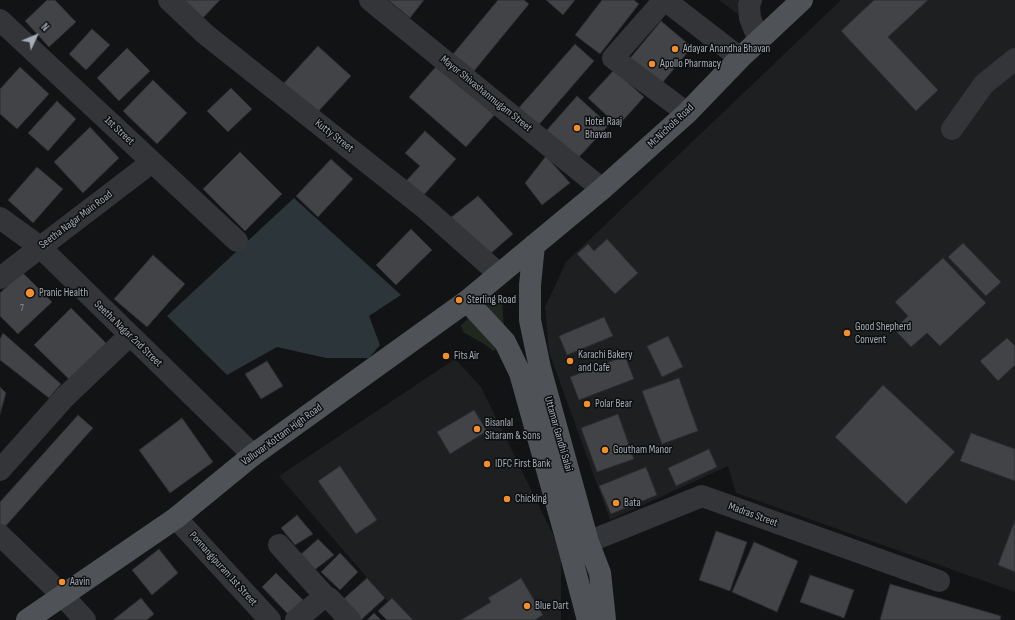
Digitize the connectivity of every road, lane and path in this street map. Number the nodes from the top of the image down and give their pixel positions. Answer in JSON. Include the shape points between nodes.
{"nodes":[{"id":1,"x":169,"y":0,"type":"edge"},
{"id":2,"x":370,"y":0,"type":"edge"},
{"id":3,"x":664,"y":0,"type":"edge"},
{"id":4,"x":751,"y":0,"type":"edge"},
{"id":5,"x":802,"y":0,"type":"edge"},
{"id":6,"x":0,"y":20,"type":"edge"},
{"id":7,"x":759,"y":41,"type":"junction"},
{"id":8,"x":740,"y":58,"type":"junction"},
{"id":9,"x":1015,"y":59,"type":"edge"},
{"id":10,"x":687,"y":113,"type":"junction"},
{"id":11,"x":952,"y":129,"type":"dead end"},
{"id":12,"x":152,"y":162,"type":"junction"},
{"id":13,"x":602,"y":189,"type":"junction"},
{"id":14,"x":0,"y":218,"type":"edge"},
{"id":15,"x":237,"y":241,"type":"dead end"},
{"id":16,"x":534,"y":246,"type":"junction"},
{"id":17,"x":40,"y":247,"type":"junction"},
{"id":18,"x":499,"y":274,"type":"junction"},
{"id":19,"x":0,"y":278,"type":"edge"},
{"id":20,"x":467,"y":301,"type":"junction"},
{"id":21,"x":130,"y":335,"type":"junction"},
{"id":22,"x":253,"y":455,"type":"junction"},
{"id":23,"x":0,"y":470,"type":"edge"},
{"id":24,"x":176,"y":518,"type":"junction"},
{"id":25,"x":0,"y":535,"type":"edge"},
{"id":26,"x":279,"y":545,"type":"dead end"},
{"id":27,"x":578,"y":545,"type":"junction"},
{"id":28,"x":939,"y":581,"type":"dead end"},
{"id":29,"x":63,"y":596,"type":"junction"},
{"id":30,"x":326,"y":596,"type":"junction"},
{"id":31,"x":26,"y":620,"type":"edge"},
{"id":32,"x":85,"y":620,"type":"edge"},
{"id":33,"x":270,"y":620,"type":"edge"},
{"id":34,"x":296,"y":620,"type":"edge"},
{"id":35,"x":350,"y":620,"type":"edge"},
{"id":36,"x":588,"y":620,"type":"edge"},
{"id":37,"x":605,"y":620,"type":"edge"}],
"edges":[{"from":1,"to":18,"type":"street","name":"Kutty Street","via":[[205,34],[427,210]]},
{"from":2,"to":13,"type":"street","name":"Mayor Shivashanmugam Street"},
{"from":3,"to":8,"type":"street"},
{"from":3,"to":10,"type":"street","via":[[613,58]]},
{"from":4,"to":7,"type":"street","via":[[750,18]]},
{"from":5,"to":7,"type":"main road","name":"McNichols Road"},
{"from":6,"to":12,"type":"street","name":"1st Street"},
{"from":7,"to":8,"type":"main road","name":"McNichols Road"},
{"from":8,"to":10,"type":"main road","name":"McNichols Road"},
{"from":9,"to":11,"type":"street","via":[[984,84]]},
{"from":10,"to":13,"type":"main road","name":"McNichols Road"},
{"from":12,"to":15,"type":"street","name":"1st Street"},
{"from":12,"to":17,"type":"street","name":"Seetha Nagar Main Road"},
{"from":13,"to":16,"type":"main road","name":"McNichols Road"},
{"from":14,"to":17,"type":"street","name":"Seetha Nagar 2nd Street"},
{"from":16,"to":18,"type":"main road","name":"Valluvar Kottam High Road"},
{"from":16,"to":27,"type":"main road","name":"Uttamar Gandhi Salai","via":[[530,320]]},
{"from":17,"to":19,"type":"street","name":"Seetha Nagar Main Road"},
{"from":17,"to":21,"type":"street","name":"Seetha Nagar 2nd Street"},
{"from":18,"to":20,"type":"main road","name":"Valluvar Kottam High Road"},
{"from":20,"to":22,"type":"main road","name":"Valluvar Kottam High Road"},
{"from":20,"to":27,"type":"main road","via":[[506,342],[520,373]]},
{"from":21,"to":22,"type":"street","name":"Seetha Nagar 2nd Street"},
{"from":21,"to":23,"type":"street","via":[[65,397]]},
{"from":22,"to":24,"type":"main road","name":"Valluvar Kottam High Road"},
{"from":24,"to":29,"type":"main road","name":"Valluvar Kottam High Road"},
{"from":24,"to":33,"type":"street","name":"Ponnangipuram 1st Street"},
{"from":25,"to":29,"type":"street"},
{"from":26,"to":30,"type":"street"},
{"from":27,"to":28,"type":"street","name":"Madras Street","via":[[702,496]]},
{"from":27,"to":36,"type":"main road","name":"Uttamar Gandhi Salai"},
{"from":27,"to":37,"type":"main road","name":"Uttamar Gandhi Salai","via":[[600,573]]},
{"from":29,"to":31,"type":"main road","name":"Valluvar Kottam High Road"},
{"from":29,"to":32,"type":"street"},
{"from":30,"to":34,"type":"street"},
{"from":30,"to":35,"type":"street"}]}
